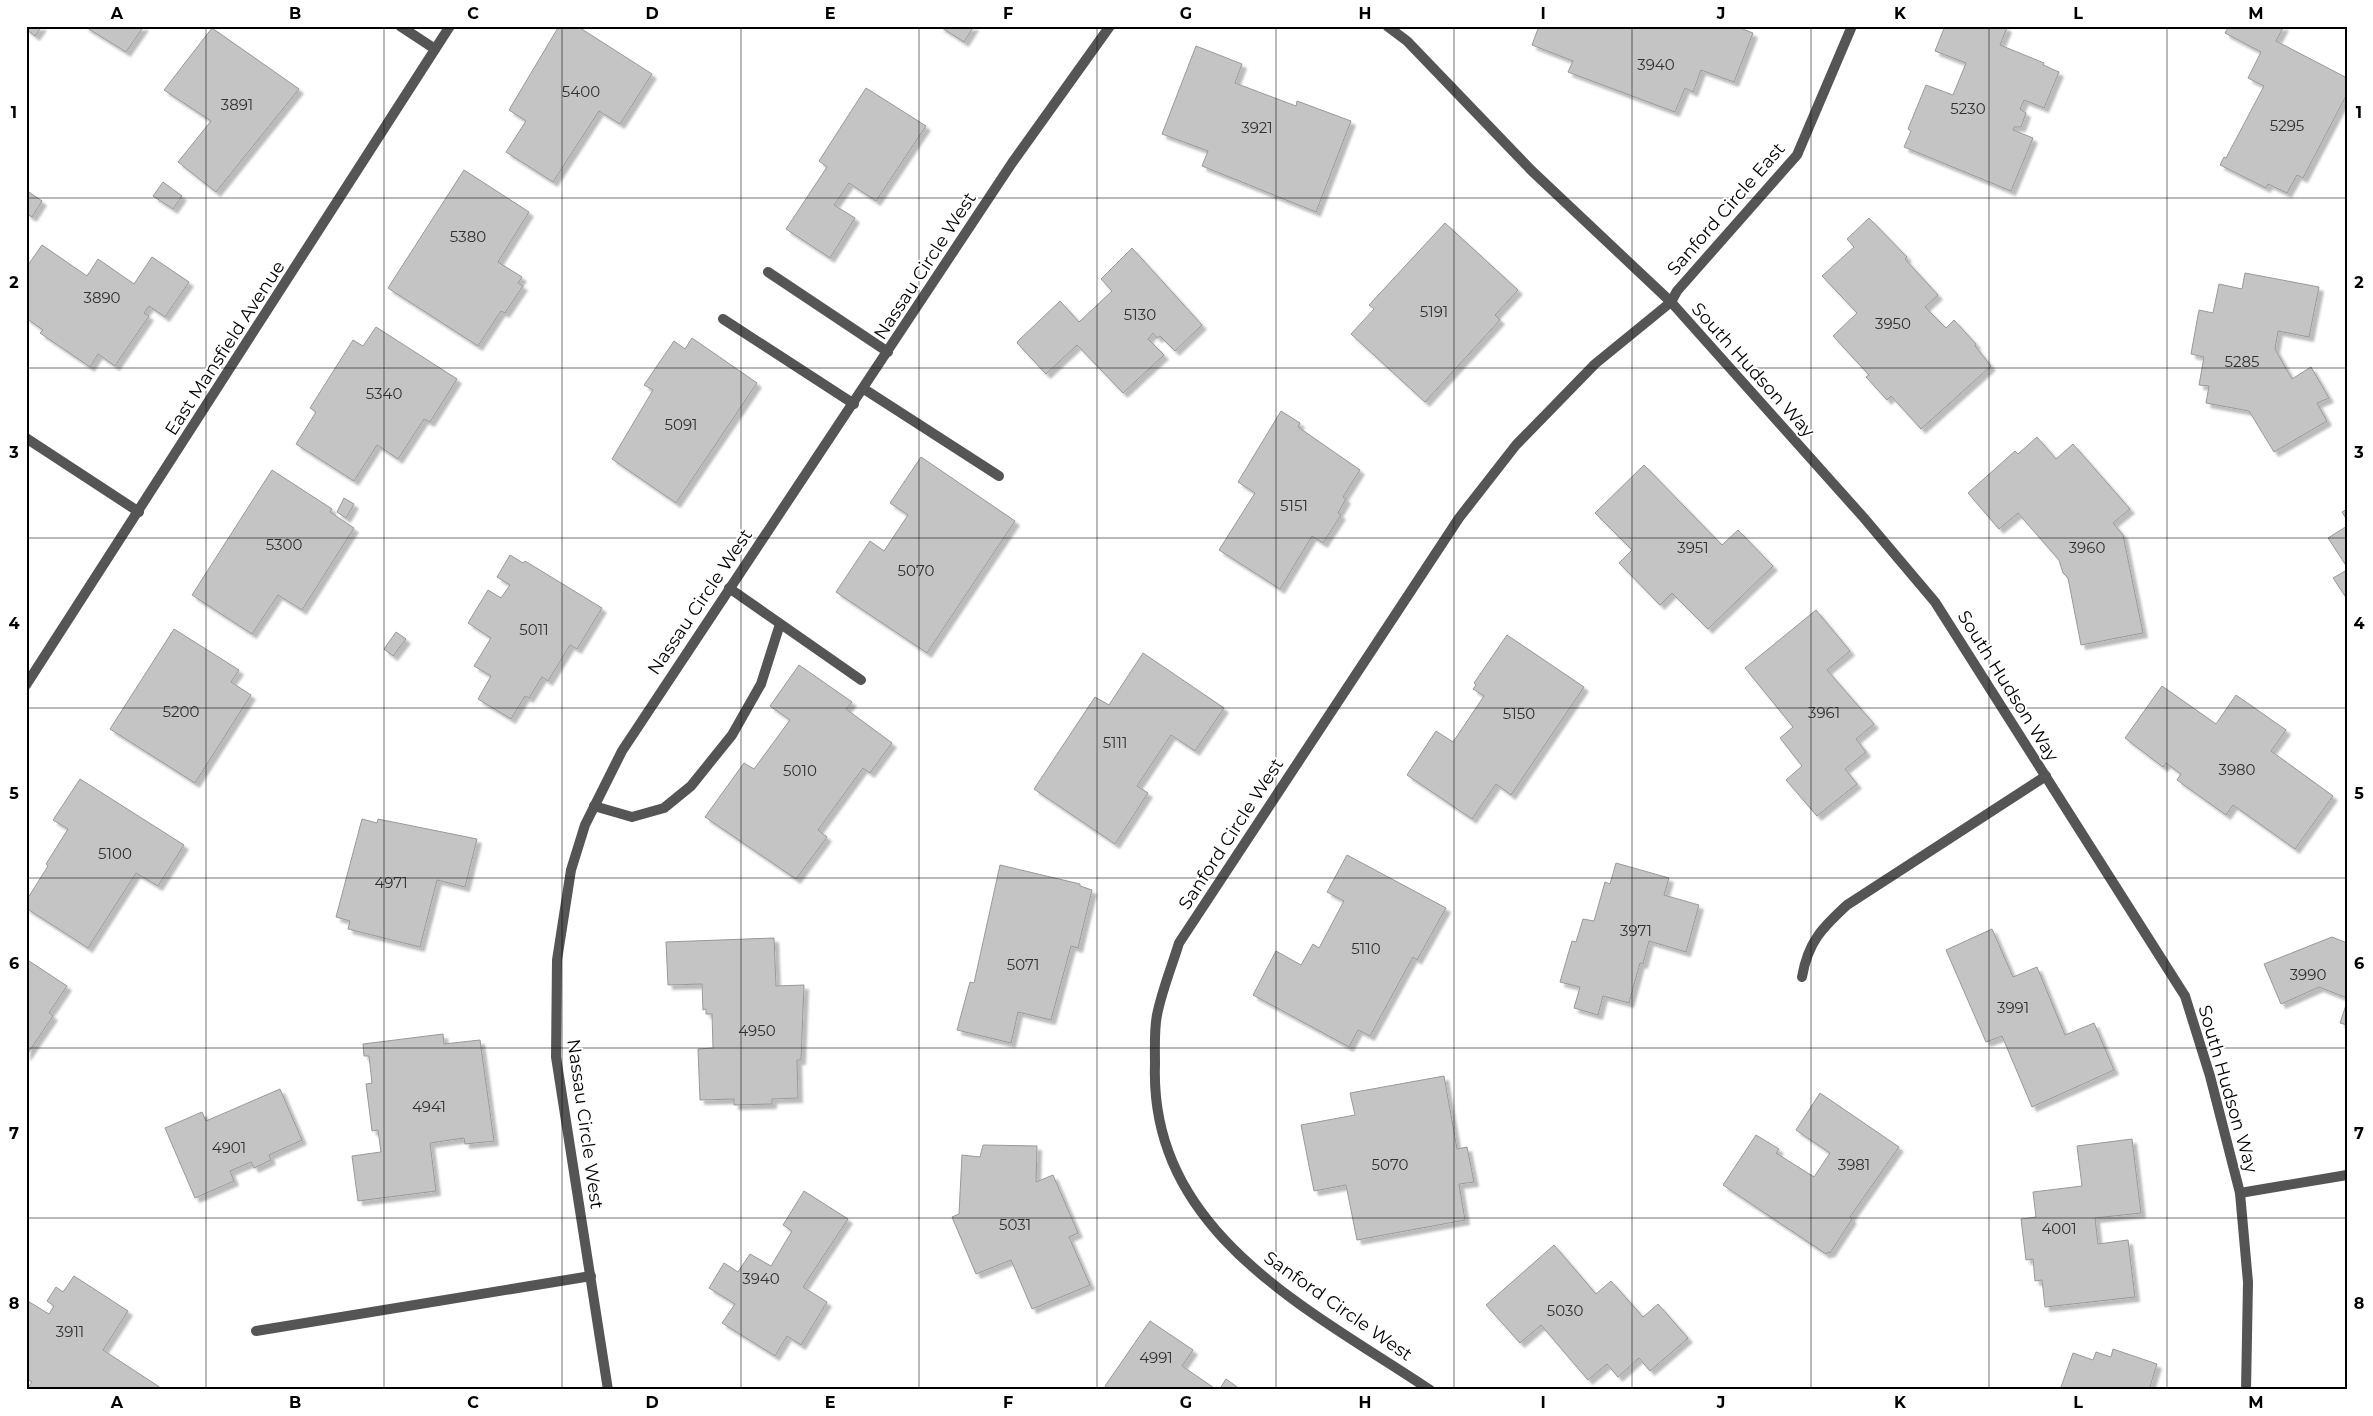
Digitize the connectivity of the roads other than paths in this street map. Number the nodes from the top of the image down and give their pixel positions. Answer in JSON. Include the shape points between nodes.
{"nodes":[{"id":1,"x":400,"y":26,"type":"edge"},
{"id":2,"x":450,"y":26,"type":"edge"},
{"id":3,"x":1110,"y":26,"type":"edge"},
{"id":4,"x":1387,"y":26,"type":"edge"},
{"id":5,"x":1852,"y":26,"type":"edge"},
{"id":6,"x":435,"y":49,"type":"junction"},
{"id":7,"x":768,"y":272,"type":"dead end"},
{"id":8,"x":1671,"y":302,"type":"junction"},
{"id":9,"x":723,"y":319,"type":"dead end"},
{"id":10,"x":888,"y":352,"type":"junction"},
{"id":11,"x":864,"y":389,"type":"junction"},
{"id":12,"x":854,"y":404,"type":"junction"},
{"id":13,"x":26,"y":438,"type":"edge"},
{"id":14,"x":999,"y":476,"type":"dead end"},
{"id":15,"x":139,"y":512,"type":"junction"},
{"id":16,"x":729,"y":588,"type":"junction"},
{"id":17,"x":780,"y":624,"type":"junction"},
{"id":18,"x":861,"y":680,"type":"dead end"},
{"id":19,"x":26,"y":685,"type":"edge"},
{"id":20,"x":2046,"y":776,"type":"junction"},
{"id":21,"x":594,"y":806,"type":"junction"},
{"id":22,"x":1802,"y":977,"type":"dead end"},
{"id":23,"x":2347,"y":1175,"type":"edge"},
{"id":24,"x":2240,"y":1193,"type":"junction"},
{"id":25,"x":591,"y":1276,"type":"junction"},
{"id":26,"x":256,"y":1331,"type":"dead end"},
{"id":27,"x":608,"y":1390,"type":"edge"},
{"id":28,"x":1430,"y":1390,"type":"edge"},
{"id":29,"x":2246,"y":1390,"type":"edge"}],
"edges":[{"from":1,"to":6,"type":"street"},
{"from":2,"to":6,"type":"street","name":"East Mansfield Avenue"},
{"from":3,"to":10,"type":"street","name":"Nassau Circle West","via":[[1012,163]]},
{"from":4,"to":8,"type":"street","name":"South Hudson Way","via":[[1407,41],[1532,171]]},
{"from":5,"to":8,"type":"street","name":"Sanford Circle East","via":[[1797,155],[1677,291]]},
{"from":6,"to":15,"type":"street","name":"East Mansfield Avenue"},
{"from":7,"to":10,"type":"street"},
{"from":8,"to":20,"type":"street","name":"South Hudson Way","via":[[1935,602]]},
{"from":8,"to":28,"type":"street","name":"Sanford Circle West","via":[[1595,364],[1516,445],[1459,518],[1179,942],[1156,1016],[1154,1086],[1160,1118],[1171,1159],[1193,1202],[1224,1242],[1276,1287]]},
{"from":9,"to":12,"type":"street"},
{"from":10,"to":11,"type":"street","name":"Nassau Circle West"},
{"from":11,"to":12,"type":"street","name":"Nassau Circle West"},
{"from":11,"to":14,"type":"street"},
{"from":12,"to":16,"type":"street","name":"Nassau Circle West"},
{"from":13,"to":15,"type":"street"},
{"from":15,"to":19,"type":"street","name":"East Mansfield Avenue"},
{"from":16,"to":17,"type":"street"},
{"from":16,"to":21,"type":"street","name":"Nassau Circle West","via":[[622,751]]},
{"from":17,"to":18,"type":"street"},
{"from":17,"to":21,"type":"street","via":[[761,684],[732,735],[691,786],[664,808],[632,817]]},
{"from":20,"to":22,"type":"street","name":"South Hudson Way","via":[[1847,905],[1822,928],[1805,960]]},
{"from":20,"to":24,"type":"street","name":"South Hudson Way","via":[[2185,996],[2210,1076]]},
{"from":21,"to":25,"type":"street","name":"Nassau Circle West","via":[[571,870],[557,960],[556,1028],[556,1057]]},
{"from":23,"to":24,"type":"street"},
{"from":24,"to":29,"type":"street","name":"South Hudson Way","via":[[2248,1282]]},
{"from":25,"to":26,"type":"street"},
{"from":25,"to":27,"type":"street","name":"Nassau Circle West"}]}
